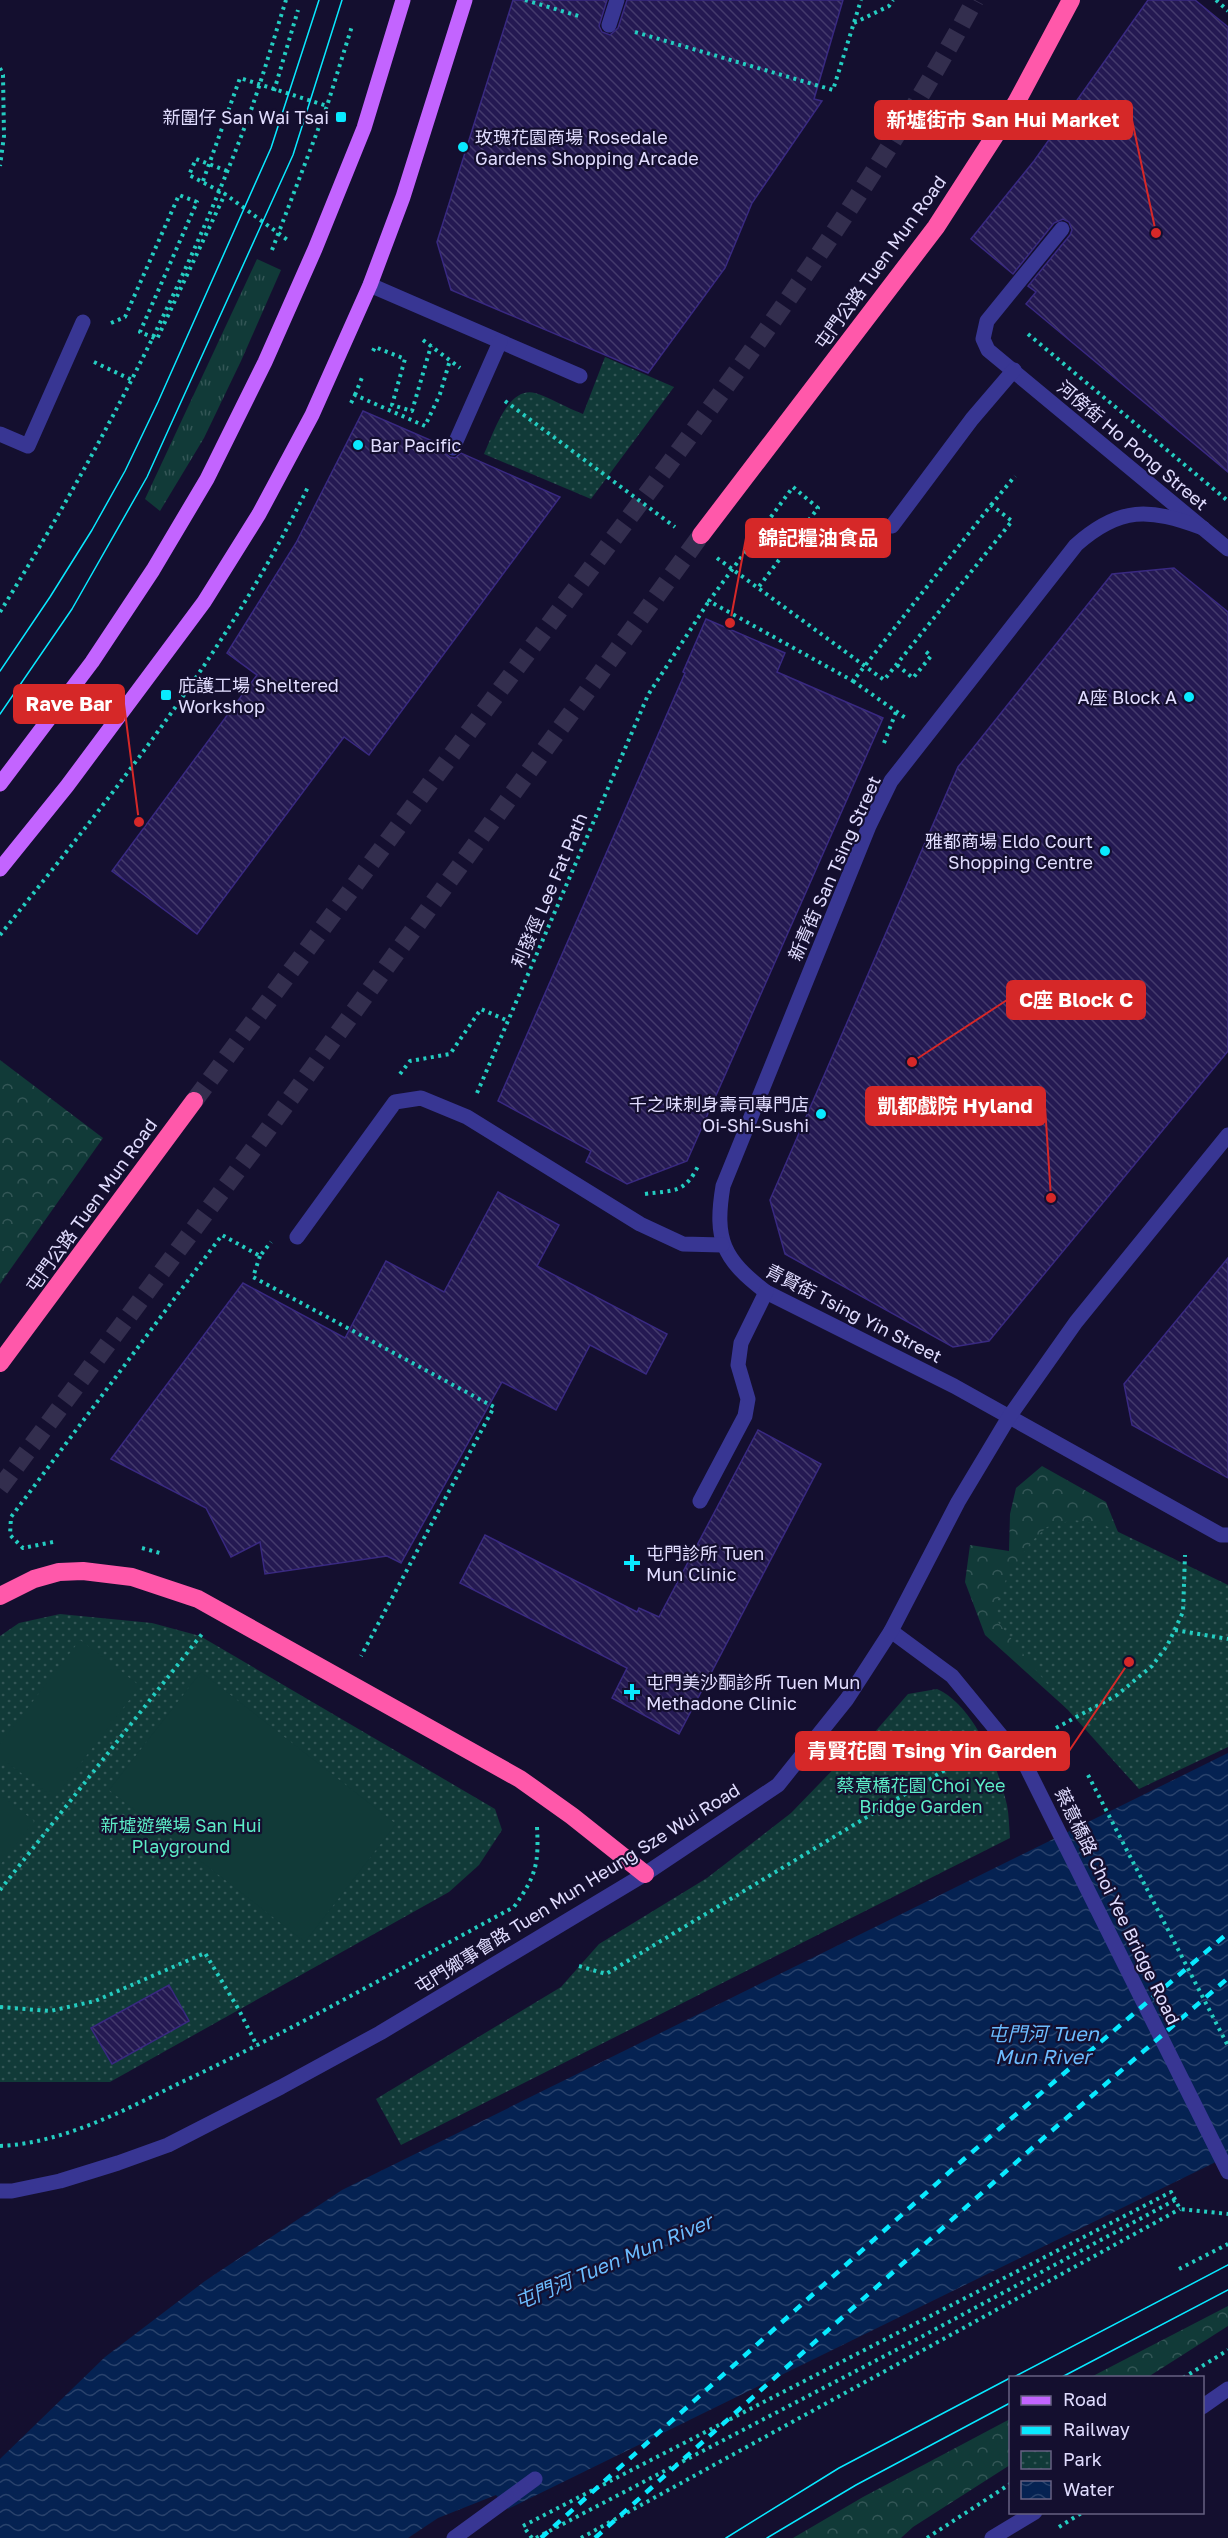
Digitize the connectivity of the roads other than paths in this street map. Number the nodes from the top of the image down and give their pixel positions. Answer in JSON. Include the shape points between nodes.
{"nodes":[{"id":1,"x":403,"y":0,"type":"edge"},
{"id":2,"x":465,"y":0,"type":"edge"},
{"id":3,"x":617,"y":0,"type":"edge"},
{"id":4,"x":1071,"y":0,"type":"edge"},
{"id":5,"x":609,"y":25,"type":"road end"},
{"id":6,"x":1062,"y":229,"type":"dead end"},
{"id":7,"x":370,"y":285,"type":"junction"},
{"id":8,"x":83,"y":322,"type":"dead end"},
{"id":9,"x":500,"y":342,"type":"junction"},
{"id":10,"x":1014,"y":370,"type":"junction"},
{"id":11,"x":580,"y":376,"type":"dead end"},
{"id":12,"x":0,"y":434,"type":"edge"},
{"id":13,"x":453,"y":448,"type":"dead end"},
{"id":14,"x":892,"y":526,"type":"dead end"},
{"id":15,"x":1203,"y":528,"type":"junction"},
{"id":16,"x":701,"y":535,"type":"tunnel mouth"},
{"id":17,"x":1228,"y":549,"type":"edge"},
{"id":18,"x":0,"y":784,"type":"edge"},
{"id":19,"x":0,"y":869,"type":"edge"},
{"id":20,"x":194,"y":1101,"type":"tunnel mouth"},
{"id":21,"x":1228,"y":1136,"type":"edge"},
{"id":22,"x":297,"y":1237,"type":"dead end"},
{"id":23,"x":722,"y":1245,"type":"junction"},
{"id":24,"x":766,"y":1292,"type":"junction"},
{"id":25,"x":0,"y":1363,"type":"edge"},
{"id":26,"x":1009,"y":1417,"type":"junction"},
{"id":27,"x":700,"y":1501,"type":"dead end"},
{"id":28,"x":1228,"y":1535,"type":"edge"},
{"id":29,"x":0,"y":1596,"type":"edge"},
{"id":30,"x":891,"y":1631,"type":"junction"},
{"id":31,"x":645,"y":1874,"type":"junction"},
{"id":32,"x":1227,"y":2170,"type":"edge"},
{"id":33,"x":0,"y":2191,"type":"edge"},
{"id":34,"x":1228,"y":2389,"type":"edge"},
{"id":35,"x":1204,"y":2406,"type":"edge"},
{"id":36,"x":535,"y":2479,"type":"dead end"},
{"id":37,"x":1032,"y":2514,"type":"edge"},
{"id":38,"x":454,"y":2538,"type":"edge"},
{"id":39,"x":992,"y":2538,"type":"edge"}],
"edges":[{"from":1,"to":18,"type":"main road","via":[[364,128],[315,249],[207,478],[92,662]]},
{"from":2,"to":7,"type":"main road","via":[[403,197]]},
{"from":3,"to":5,"type":"street"},
{"from":4,"to":16,"type":"highway","name":"屯門公路 Tuen Mun Road","via":[[1016,103],[936,227]]},
{"from":6,"to":10,"type":"street","name":"河傍街 Ho Pong Street","via":[[987,321],[983,339],[988,350]]},
{"from":7,"to":9,"type":"street"},
{"from":7,"to":19,"type":"main road","via":[[312,415],[259,514],[204,602]]},
{"from":8,"to":12,"type":"street","via":[[28,446]]},
{"from":9,"to":11,"type":"street"},
{"from":9,"to":13,"type":"street"},
{"from":10,"to":14,"type":"street"},
{"from":10,"to":15,"type":"street","name":"河傍街 Ho Pong Street"},
{"from":15,"to":17,"type":"street","name":"河傍街 Ho Pong Street"},
{"from":15,"to":23,"type":"street","name":"新青街 San Tsing Street","via":[[1149,513],[1112,519],[1095,528],[1076,545],[891,781],[869,826],[723,1186],[718,1214]]},
{"from":20,"to":25,"type":"highway","name":"屯門公路 Tuen Mun Road"},
{"from":21,"to":26,"type":"street","name":"屯門鄉事會路 Tuen Mun Heung Sze Wui Road","via":[[1076,1322]]},
{"from":22,"to":23,"type":"street","via":[[395,1102],[421,1098],[468,1117],[640,1224],[683,1244]]},
{"from":23,"to":24,"type":"street","name":"青賢街 Tsing Yin Street","via":[[740,1273]]},
{"from":24,"to":26,"type":"street","name":"青賢街 Tsing Yin Street"},
{"from":24,"to":27,"type":"street","via":[[741,1343],[738,1365],[748,1399],[745,1416]]},
{"from":26,"to":28,"type":"street","name":"青賢街 Tsing Yin Street"},
{"from":26,"to":30,"type":"street","name":"屯門鄉事會路 Tuen Mun Heung Sze Wui Road","via":[[958,1502]]},
{"from":29,"to":31,"type":"highway","via":[[34,1579],[58,1572],[83,1571],[132,1577],[198,1599],[520,1779]]},
{"from":30,"to":31,"type":"street","name":"屯門鄉事會路 Tuen Mun Heung Sze Wui Road","via":[[847,1699],[778,1785]]},
{"from":30,"to":32,"type":"street","name":"蔡意橋路 Choi Yee Bridge Road","via":[[952,1676],[1026,1766]]},
{"from":31,"to":33,"type":"street","name":"屯門鄉事會路 Tuen Mun Heung Sze Wui Road","via":[[380,2033],[168,2145],[60,2181]]},
{"from":34,"to":35,"type":"street"},
{"from":36,"to":38,"type":"street"},
{"from":37,"to":39,"type":"street"}]}
